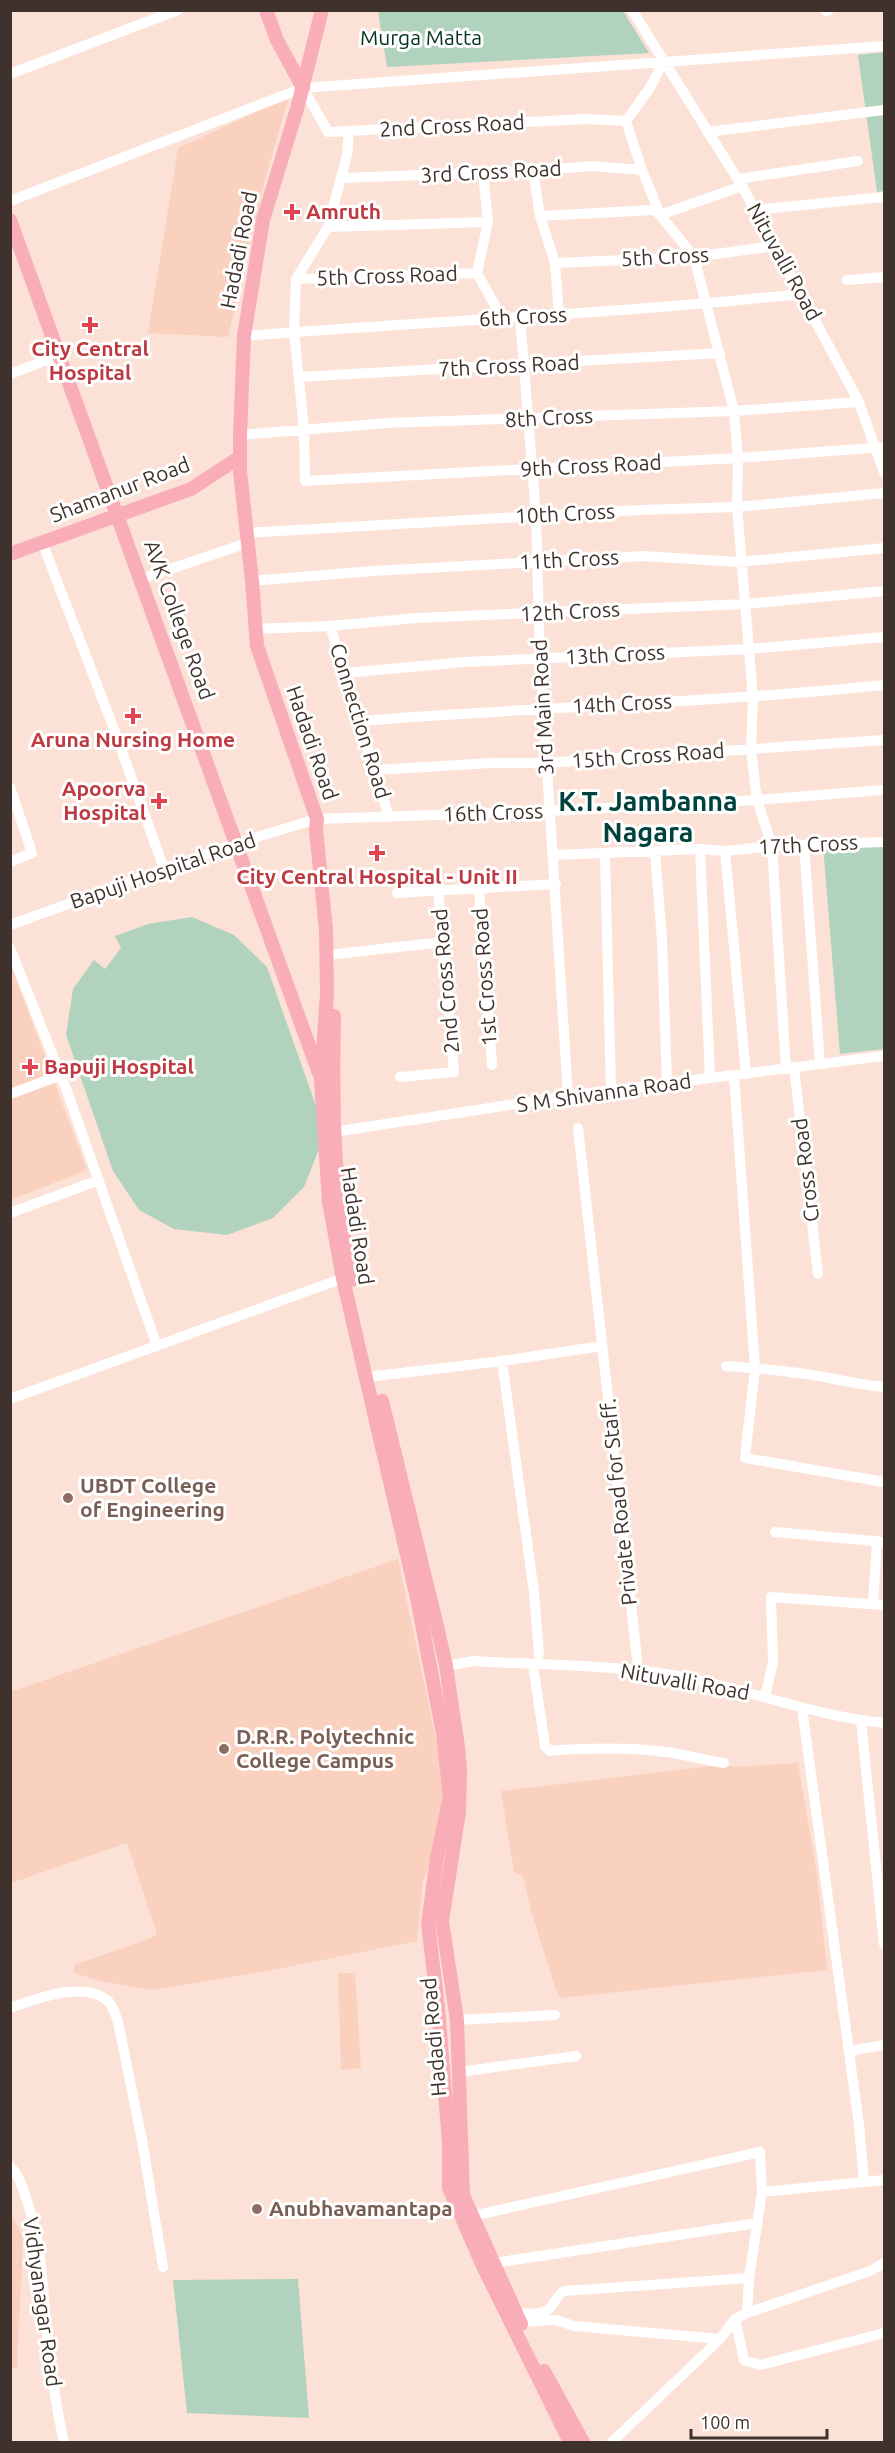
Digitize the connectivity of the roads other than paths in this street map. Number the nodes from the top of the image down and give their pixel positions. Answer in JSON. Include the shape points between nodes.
{"nodes":[{"id":1,"x":178,"y":10,"type":"edge"},
{"id":2,"x":266,"y":10,"type":"edge"},
{"id":3,"x":322,"y":10,"type":"edge"},
{"id":4,"x":632,"y":10,"type":"edge"},
{"id":5,"x":885,"y":46,"type":"edge"},
{"id":6,"x":663,"y":62,"type":"junction"},
{"id":7,"x":10,"y":74,"type":"edge"},
{"id":8,"x":303,"y":88,"type":"junction"},
{"id":9,"x":885,"y":110,"type":"edge"},
{"id":10,"x":626,"y":121,"type":"junction"},
{"id":11,"x":349,"y":132,"type":"junction"},
{"id":12,"x":707,"y":132,"type":"junction"},
{"id":13,"x":858,"y":161,"type":"dead end"},
{"id":14,"x":642,"y":170,"type":"junction"},
{"id":15,"x":533,"y":171,"type":"junction"},
{"id":16,"x":483,"y":174,"type":"junction"},
{"id":17,"x":341,"y":178,"type":"junction"},
{"id":18,"x":740,"y":182,"type":"junction"},
{"id":19,"x":885,"y":197,"type":"edge"},
{"id":20,"x":10,"y":201,"type":"edge"},
{"id":21,"x":755,"y":210,"type":"junction"},
{"id":22,"x":660,"y":215,"type":"junction"},
{"id":23,"x":540,"y":216,"type":"junction"},
{"id":24,"x":10,"y":220,"type":"edge"},
{"id":25,"x":488,"y":222,"type":"junction"},
{"id":26,"x":328,"y":227,"type":"junction"},
{"id":27,"x":774,"y":246,"type":"junction"},
{"id":28,"x":694,"y":257,"type":"junction"},
{"id":29,"x":555,"y":263,"type":"junction"},
{"id":30,"x":477,"y":273,"type":"junction"},
{"id":31,"x":885,"y":277,"type":"edge"},
{"id":32,"x":296,"y":279,"type":"junction"},
{"id":33,"x":846,"y":280,"type":"dead end"},
{"id":34,"x":801,"y":294,"type":"junction"},
{"id":35,"x":708,"y":304,"type":"junction"},
{"id":36,"x":559,"y":315,"type":"junction"},
{"id":37,"x":520,"y":317,"type":"junction"},
{"id":38,"x":502,"y":318,"type":"junction"},
{"id":39,"x":294,"y":332,"type":"junction"},
{"id":40,"x":244,"y":336,"type":"junction"},
{"id":41,"x":720,"y":353,"type":"junction"},
{"id":42,"x":60,"y":355,"type":"junction"},
{"id":43,"x":525,"y":365,"type":"junction"},
{"id":44,"x":10,"y":374,"type":"edge"},
{"id":45,"x":299,"y":377,"type":"junction"},
{"id":46,"x":859,"y":402,"type":"junction"},
{"id":47,"x":734,"y":411,"type":"junction"},
{"id":48,"x":528,"y":419,"type":"junction"},
{"id":49,"x":304,"y":430,"type":"junction"},
{"id":50,"x":240,"y":435,"type":"junction"},
{"id":51,"x":880,"y":447,"type":"edge"},
{"id":52,"x":240,"y":457,"type":"junction"},
{"id":53,"x":738,"y":458,"type":"junction"},
{"id":54,"x":531,"y":469,"type":"junction"},
{"id":55,"x":885,"y":472,"type":"edge"},
{"id":56,"x":885,"y":494,"type":"edge"},
{"id":57,"x":737,"y":507,"type":"junction"},
{"id":58,"x":118,"y":514,"type":"junction"},
{"id":59,"x":536,"y":516,"type":"junction"},
{"id":60,"x":246,"y":538,"type":"junction"},
{"id":61,"x":42,"y":542,"type":"junction"},
{"id":62,"x":885,"y":548,"type":"edge"},
{"id":63,"x":10,"y":555,"type":"edge"},
{"id":64,"x":538,"y":561,"type":"junction"},
{"id":65,"x":741,"y":561,"type":"junction"},
{"id":66,"x":141,"y":579,"type":"junction"},
{"id":67,"x":252,"y":581,"type":"junction"},
{"id":68,"x":885,"y":591,"type":"edge"},
{"id":69,"x":746,"y":604,"type":"junction"},
{"id":70,"x":538,"y":613,"type":"junction"},
{"id":71,"x":330,"y":626,"type":"junction"},
{"id":72,"x":255,"y":629,"type":"junction"},
{"id":73,"x":885,"y":637,"type":"edge"},
{"id":74,"x":750,"y":649,"type":"junction"},
{"id":75,"x":540,"y":658,"type":"junction"},
{"id":76,"x":346,"y":673,"type":"junction"},
{"id":77,"x":885,"y":685,"type":"edge"},
{"id":78,"x":753,"y":697,"type":"junction"},
{"id":79,"x":544,"y":708,"type":"junction"},
{"id":80,"x":360,"y":722,"type":"junction"},
{"id":81,"x":885,"y":740,"type":"edge"},
{"id":82,"x":751,"y":750,"type":"junction"},
{"id":83,"x":546,"y":763,"type":"junction"},
{"id":84,"x":375,"y":770,"type":"junction"},
{"id":85,"x":10,"y":787,"type":"edge"},
{"id":86,"x":885,"y":790,"type":"edge"},
{"id":87,"x":757,"y":800,"type":"junction"},
{"id":88,"x":550,"y":811,"type":"junction"},
{"id":89,"x":389,"y":817,"type":"junction"},
{"id":90,"x":317,"y":819,"type":"junction"},
{"id":91,"x":885,"y":842,"type":"edge"},
{"id":92,"x":237,"y":843,"type":"junction"},
{"id":93,"x":804,"y":845,"type":"junction"},
{"id":94,"x":772,"y":846,"type":"junction"},
{"id":95,"x":700,"y":849,"type":"junction"},
{"id":96,"x":725,"y":850,"type":"junction"},
{"id":97,"x":655,"y":851,"type":"junction"},
{"id":98,"x":605,"y":854,"type":"junction"},
{"id":99,"x":553,"y":855,"type":"junction"},
{"id":100,"x":10,"y":862,"type":"edge"},
{"id":101,"x":164,"y":869,"type":"junction"},
{"id":102,"x":556,"y":884,"type":"junction"},
{"id":103,"x":479,"y":888,"type":"junction"},
{"id":104,"x":438,"y":891,"type":"junction"},
{"id":105,"x":397,"y":893,"type":"dead end"},
{"id":106,"x":10,"y":925,"type":"edge"},
{"id":107,"x":442,"y":942,"type":"junction"},
{"id":108,"x":10,"y":948,"type":"edge"},
{"id":109,"x":331,"y":954,"type":"junction"},
{"id":110,"x":306,"y":1035,"type":"junction"},
{"id":111,"x":329,"y":1042,"type":"junction"},
{"id":112,"x":885,"y":1056,"type":"edge"},
{"id":113,"x":820,"y":1064,"type":"junction"},
{"id":114,"x":492,"y":1065,"type":"dead end"},
{"id":115,"x":790,"y":1068,"type":"junction"},
{"id":116,"x":740,"y":1074,"type":"junction"},
{"id":117,"x":61,"y":1075,"type":"junction"},
{"id":118,"x":400,"y":1077,"type":"dead end"},
{"id":119,"x":710,"y":1078,"type":"junction"},
{"id":120,"x":321,"y":1079,"type":"junction"},
{"id":121,"x":668,"y":1084,"type":"junction"},
{"id":122,"x":611,"y":1091,"type":"junction"},
{"id":123,"x":10,"y":1094,"type":"edge"},
{"id":124,"x":568,"y":1096,"type":"junction"},
{"id":125,"x":578,"y":1128,"type":"dead end"},
{"id":126,"x":328,"y":1133,"type":"junction"},
{"id":127,"x":99,"y":1180,"type":"junction"},
{"id":128,"x":10,"y":1214,"type":"edge"},
{"id":129,"x":818,"y":1274,"type":"dead end"},
{"id":130,"x":347,"y":1277,"type":"junction"},
{"id":131,"x":157,"y":1346,"type":"junction"},
{"id":132,"x":602,"y":1346,"type":"junction"},
{"id":133,"x":502,"y":1362,"type":"junction"},
{"id":134,"x":726,"y":1366,"type":"dead end"},
{"id":135,"x":755,"y":1368,"type":"junction"},
{"id":136,"x":371,"y":1377,"type":"junction"},
{"id":137,"x":885,"y":1387,"type":"edge"},
{"id":138,"x":10,"y":1399,"type":"edge"},
{"id":139,"x":885,"y":1482,"type":"edge"},
{"id":140,"x":775,"y":1532,"type":"dead end"},
{"id":141,"x":881,"y":1542,"type":"edge"},
{"id":142,"x":879,"y":1605,"type":"edge"},
{"id":143,"x":539,"y":1655,"type":"dead end"},
{"id":144,"x":637,"y":1659,"type":"dead end"},
{"id":145,"x":533,"y":1665,"type":"junction"},
{"id":146,"x":446,"y":1666,"type":"junction"},
{"id":147,"x":765,"y":1697,"type":"junction"},
{"id":148,"x":802,"y":1708,"type":"junction"},
{"id":149,"x":861,"y":1720,"type":"junction"},
{"id":150,"x":885,"y":1723,"type":"edge"},
{"id":151,"x":724,"y":1763,"type":"dead end"},
{"id":152,"x":885,"y":1944,"type":"edge"},
{"id":153,"x":10,"y":2008,"type":"edge"},
{"id":154,"x":555,"y":2014,"type":"dead end"},
{"id":155,"x":457,"y":2020,"type":"junction"},
{"id":156,"x":885,"y":2045,"type":"edge"},
{"id":157,"x":849,"y":2051,"type":"junction"},
{"id":158,"x":576,"y":2056,"type":"dead end"},
{"id":159,"x":459,"y":2072,"type":"junction"},
{"id":160,"x":10,"y":2166,"type":"edge"},
{"id":161,"x":885,"y":2180,"type":"edge"},
{"id":162,"x":864,"y":2182,"type":"junction"},
{"id":163,"x":762,"y":2192,"type":"junction"},
{"id":164,"x":472,"y":2216,"type":"junction"},
{"id":165,"x":757,"y":2223,"type":"junction"},
{"id":166,"x":494,"y":2263,"type":"junction"},
{"id":167,"x":885,"y":2263,"type":"edge"},
{"id":168,"x":163,"y":2267,"type":"dead end"},
{"id":169,"x":749,"y":2278,"type":"junction"},
{"id":170,"x":747,"y":2313,"type":"junction"},
{"id":171,"x":518,"y":2317,"type":"junction"},
{"id":172,"x":735,"y":2319,"type":"junction"},
{"id":173,"x":885,"y":2332,"type":"edge"},
{"id":174,"x":720,"y":2339,"type":"junction"},
{"id":175,"x":64,"y":2442,"type":"edge"},
{"id":176,"x":570,"y":2442,"type":"edge"},
{"id":177,"x":584,"y":2442,"type":"edge"},
{"id":178,"x":612,"y":2442,"type":"edge"}],
"edges":[{"from":1,"to":7,"type":"street"},
{"from":2,"to":8,"type":"main road"},
{"from":3,"to":8,"type":"main road","name":"Hadadi Road"},
{"from":4,"to":6,"type":"street","name":"Nituvalli Road"},
{"from":5,"to":6,"type":"street"},
{"from":6,"to":8,"type":"street"},
{"from":6,"to":10,"type":"street"},
{"from":6,"to":12,"type":"street","name":"Nituvalli Road"},
{"from":8,"to":11,"type":"street","name":"2nd Cross Road","via":[[328,132]]},
{"from":8,"to":20,"type":"street"},
{"from":8,"to":40,"type":"main road","name":"Hadadi Road","via":[[262,220]]},
{"from":9,"to":12,"type":"street"},
{"from":10,"to":11,"type":"street","name":"2nd Cross Road","via":[[575,120]]},
{"from":10,"to":14,"type":"street"},
{"from":11,"to":17,"type":"street"},
{"from":12,"to":18,"type":"street","name":"Nituvalli Road"},
{"from":13,"to":18,"type":"street"},
{"from":14,"to":15,"type":"street","name":"3rd Cross Road","via":[[591,166]]},
{"from":14,"to":22,"type":"street"},
{"from":15,"to":16,"type":"street","name":"3rd Cross Road"},
{"from":15,"to":23,"type":"street"},
{"from":16,"to":17,"type":"street","name":"3rd Cross Road"},
{"from":16,"to":25,"type":"street"},
{"from":17,"to":26,"type":"street"},
{"from":18,"to":21,"type":"street","name":"Nituvalli Road"},
{"from":18,"to":22,"type":"street"},
{"from":19,"to":21,"type":"street"},
{"from":21,"to":27,"type":"street","name":"Nituvalli Road"},
{"from":22,"to":23,"type":"street","via":[[654,210]]},
{"from":22,"to":28,"type":"street"},
{"from":23,"to":29,"type":"street"},
{"from":24,"to":42,"type":"main road","name":"AVK College Road"},
{"from":25,"to":26,"type":"street"},
{"from":25,"to":30,"type":"street"},
{"from":26,"to":32,"type":"street"},
{"from":27,"to":28,"type":"street","name":"5th Cross"},
{"from":27,"to":34,"type":"street","name":"Nituvalli Road"},
{"from":28,"to":29,"type":"street","name":"5th Cross"},
{"from":28,"to":35,"type":"street","name":"Cross Road"},
{"from":29,"to":36,"type":"street"},
{"from":30,"to":32,"type":"street","name":"5th Cross Road"},
{"from":30,"to":38,"type":"street"},
{"from":31,"to":33,"type":"street"},
{"from":32,"to":39,"type":"street"},
{"from":34,"to":35,"type":"street","name":"6th Cross"},
{"from":34,"to":46,"type":"street","name":"Nituvalli Road"},
{"from":35,"to":36,"type":"street","name":"6th Cross"},
{"from":35,"to":41,"type":"street","name":"Cross Road"},
{"from":36,"to":37,"type":"street","name":"6th Cross"},
{"from":37,"to":38,"type":"street","name":"6th Cross"},
{"from":37,"to":43,"type":"street","name":"3rd Main Road"},
{"from":38,"to":39,"type":"street","name":"6th Cross"},
{"from":39,"to":40,"type":"street","name":"6th Cross"},
{"from":39,"to":45,"type":"street"},
{"from":40,"to":50,"type":"main road","name":"Hadadi Road"},
{"from":41,"to":43,"type":"street","name":"7th Cross Road"},
{"from":41,"to":47,"type":"street","name":"Cross Road"},
{"from":42,"to":44,"type":"street"},
{"from":42,"to":58,"type":"main road","name":"AVK College Road"},
{"from":43,"to":45,"type":"street","name":"7th Cross Road"},
{"from":43,"to":48,"type":"street","name":"3rd Main Road"},
{"from":45,"to":49,"type":"street"},
{"from":46,"to":47,"type":"street","name":"8th Cross"},
{"from":46,"to":51,"type":"street","name":"Nituvalli Road"},
{"from":47,"to":48,"type":"street","name":"8th Cross"},
{"from":47,"to":53,"type":"street","name":"Cross Road"},
{"from":48,"to":49,"type":"street","name":"8th Cross"},
{"from":48,"to":54,"type":"street","name":"3rd Main Road"},
{"from":49,"to":50,"type":"street","name":"8th Cross"},
{"from":49,"to":54,"type":"street","name":"9th Cross Road","via":[[305,481]]},
{"from":50,"to":52,"type":"main road","name":"Hadadi Road"},
{"from":51,"to":53,"type":"street","name":"9th Cross Road"},
{"from":51,"to":55,"type":"street","name":"Nituvalli Road"},
{"from":52,"to":58,"type":"main road","name":"Shamanur Road","via":[[191,489]]},
{"from":52,"to":60,"type":"main road","name":"Hadadi Road"},
{"from":53,"to":54,"type":"street","name":"9th Cross Road"},
{"from":53,"to":57,"type":"street","name":"Cross Road"},
{"from":54,"to":59,"type":"street","name":"3rd Main Road"},
{"from":56,"to":57,"type":"street","name":"10th Cross"},
{"from":57,"to":59,"type":"street","name":"10th Cross"},
{"from":57,"to":65,"type":"street","name":"Cross Road"},
{"from":58,"to":61,"type":"main road","name":"Shamanur Road"},
{"from":58,"to":66,"type":"main road","name":"AVK College Road"},
{"from":59,"to":60,"type":"street","name":"10th Cross"},
{"from":59,"to":64,"type":"street","name":"3rd Main Road"},
{"from":60,"to":66,"type":"street","name":"10th Cross"},
{"from":60,"to":67,"type":"main road","name":"Hadadi Road"},
{"from":61,"to":63,"type":"main road","name":"Shamanur Road"},
{"from":61,"to":101,"type":"street"},
{"from":62,"to":65,"type":"street","name":"11th Cross"},
{"from":64,"to":65,"type":"street","name":"11th Cross","via":[[643,556]]},
{"from":64,"to":67,"type":"street","name":"11th Cross"},
{"from":64,"to":70,"type":"street","name":"3rd Main Road"},
{"from":65,"to":69,"type":"street","name":"Cross Road"},
{"from":66,"to":92,"type":"main road","name":"AVK College Road"},
{"from":67,"to":72,"type":"main road","name":"Hadadi Road"},
{"from":68,"to":69,"type":"street","name":"12th Cross"},
{"from":69,"to":70,"type":"street","name":"12th Cross"},
{"from":69,"to":74,"type":"street","name":"Cross Road"},
{"from":70,"to":71,"type":"street","name":"12th Cross"},
{"from":70,"to":75,"type":"street","name":"3rd Main Road"},
{"from":71,"to":72,"type":"street","name":"12th Cross"},
{"from":71,"to":76,"type":"street","name":"Connection Road"},
{"from":72,"to":90,"type":"main road","name":"Hadadi Road","via":[[256,646]]},
{"from":73,"to":74,"type":"street","name":"13th Cross"},
{"from":74,"to":75,"type":"street","name":"13th Cross"},
{"from":74,"to":78,"type":"street","name":"Cross Road"},
{"from":75,"to":76,"type":"street","name":"13th Cross"},
{"from":75,"to":79,"type":"street","name":"3rd Main Road"},
{"from":76,"to":80,"type":"street","name":"Connection Road"},
{"from":77,"to":78,"type":"street","name":"14th Cross"},
{"from":78,"to":79,"type":"street","name":"14th Cross"},
{"from":78,"to":82,"type":"street","name":"Cross Road"},
{"from":79,"to":80,"type":"street","name":"14th Cross"},
{"from":79,"to":83,"type":"street","name":"3rd Main Road"},
{"from":80,"to":84,"type":"street","name":"Connection Road"},
{"from":81,"to":82,"type":"street","name":"15th Cross Road"},
{"from":82,"to":83,"type":"street","name":"15th Cross Road"},
{"from":82,"to":87,"type":"street","name":"Cross Road"},
{"from":83,"to":84,"type":"street","name":"15th Cross Road"},
{"from":83,"to":88,"type":"street","name":"3rd Main Road"},
{"from":84,"to":89,"type":"street","name":"Connection Road"},
{"from":85,"to":100,"type":"street","via":[[32,853]]},
{"from":86,"to":87,"type":"street","name":"16th Cross"},
{"from":87,"to":88,"type":"street","name":"16th Cross"},
{"from":87,"to":94,"type":"street","name":"Cross Road"},
{"from":88,"to":89,"type":"street","name":"16th Cross"},
{"from":88,"to":99,"type":"street","name":"3rd Main Road"},
{"from":89,"to":90,"type":"street","name":"16th Cross"},
{"from":90,"to":92,"type":"street","name":"Bapuji Hospital Road"},
{"from":90,"to":109,"type":"main road","name":"Hadadi Road"},
{"from":91,"to":93,"type":"street","name":"17th Cross"},
{"from":92,"to":101,"type":"street","name":"Bapuji Hospital Road"},
{"from":92,"to":110,"type":"main road","name":"AVK College Road"},
{"from":93,"to":94,"type":"street","name":"17th Cross"},
{"from":93,"to":113,"type":"street"},
{"from":94,"to":96,"type":"street","name":"17th Cross"},
{"from":94,"to":115,"type":"street","name":"Cross Road"},
{"from":95,"to":96,"type":"street","name":"17th Cross"},
{"from":95,"to":97,"type":"street","name":"17th Cross"},
{"from":95,"to":119,"type":"street"},
{"from":96,"to":116,"type":"street"},
{"from":97,"to":98,"type":"street","name":"17th Cross"},
{"from":97,"to":121,"type":"street"},
{"from":98,"to":99,"type":"street","name":"17th Cross"},
{"from":98,"to":122,"type":"street"},
{"from":99,"to":102,"type":"street","name":"3rd Main Road"},
{"from":101,"to":106,"type":"street","name":"Bapuji Hospital Road"},
{"from":102,"to":103,"type":"street"},
{"from":102,"to":124,"type":"street","name":"3rd Main Road"},
{"from":103,"to":104,"type":"street"},
{"from":103,"to":114,"type":"street","name":"1st Cross Road"},
{"from":104,"to":105,"type":"street"},
{"from":104,"to":107,"type":"street","name":"2nd Cross Road"},
{"from":107,"to":109,"type":"street"},
{"from":107,"to":118,"type":"street","name":"2nd Cross Road","via":[[454,1071]]},
{"from":108,"to":117,"type":"street"},
{"from":109,"to":111,"type":"main road","name":"Hadadi Road"},
{"from":110,"to":111,"type":"main road"},
{"from":110,"to":120,"type":"main road","name":"AVK College Road"},
{"from":111,"to":120,"type":"main road","name":"Hadadi Road"},
{"from":111,"to":126,"type":"main road"},
{"from":112,"to":113,"type":"street","name":"S M Shivanna Road"},
{"from":113,"to":115,"type":"street","name":"S M Shivanna Road"},
{"from":115,"to":116,"type":"street","name":"S M Shivanna Road"},
{"from":115,"to":129,"type":"street","name":"Cross Road"},
{"from":116,"to":119,"type":"street","name":"S M Shivanna Road"},
{"from":116,"to":135,"type":"street"},
{"from":117,"to":123,"type":"street"},
{"from":117,"to":127,"type":"street"},
{"from":119,"to":121,"type":"street","name":"S M Shivanna Road"},
{"from":120,"to":126,"type":"main road","name":"Hadadi Road"},
{"from":121,"to":122,"type":"street","name":"S M Shivanna Road"},
{"from":122,"to":124,"type":"street","name":"S M Shivanna Road"},
{"from":124,"to":126,"type":"street","name":"S M Shivanna Road"},
{"from":125,"to":132,"type":"street","name":"Private Road for Staff."},
{"from":126,"to":130,"type":"main road","name":"Hadadi Road","via":[[329,1202]]},
{"from":127,"to":128,"type":"street"},
{"from":127,"to":131,"type":"street"},
{"from":130,"to":131,"type":"street"},
{"from":130,"to":136,"type":"main road","name":"Hadadi Road"},
{"from":131,"to":138,"type":"street"},
{"from":132,"to":133,"type":"street"},
{"from":132,"to":144,"type":"street","name":"Private Road for Staff."},
{"from":133,"to":136,"type":"street"},
{"from":133,"to":143,"type":"street"},
{"from":134,"to":135,"type":"street"},
{"from":135,"to":137,"type":"street"},
{"from":135,"to":139,"type":"street","via":[[745,1458]]},
{"from":136,"to":146,"type":"main road","name":"Hadadi Road"},
{"from":136,"to":176,"type":"main road","name":"Hadadi Road","via":[[443,1734],[450,1796],[428,1924],[449,2143],[449,2188]]},
{"from":140,"to":141,"type":"street"},
{"from":141,"to":142,"type":"street"},
{"from":142,"to":147,"type":"street","via":[[771,1597],[772,1662]]},
{"from":145,"to":146,"type":"street","name":"Nituvalli Road","via":[[474,1661]]},
{"from":145,"to":147,"type":"street","name":"Nituvalli Road","via":[[652,1672]]},
{"from":145,"to":151,"type":"street","via":[[545,1746],[550,1751],[635,1749]]},
{"from":146,"to":155,"type":"main road","name":"Hadadi Road","via":[[460,1770],[459,1812],[442,1921]]},
{"from":147,"to":148,"type":"street","name":"Nituvalli Road"},
{"from":148,"to":149,"type":"street","name":"Nituvalli Road"},
{"from":148,"to":157,"type":"street"},
{"from":149,"to":150,"type":"street","name":"Nituvalli Road"},
{"from":149,"to":152,"type":"street"},
{"from":153,"to":168,"type":"street","via":[[61,1992],[83,1992],[104,1998],[112,2007],[140,2128]]},
{"from":154,"to":155,"type":"street"},
{"from":155,"to":159,"type":"main road","name":"Hadadi Road"},
{"from":156,"to":157,"type":"street"},
{"from":157,"to":162,"type":"street"},
{"from":158,"to":159,"type":"street"},
{"from":159,"to":164,"type":"main road","name":"Hadadi Road","via":[[463,2195]]},
{"from":160,"to":175,"type":"street","name":"Vidhyanagar Road","via":[[17,2173],[35,2224]]},
{"from":161,"to":162,"type":"street"},
{"from":162,"to":163,"type":"street"},
{"from":163,"to":164,"type":"street","via":[[760,2152]]},
{"from":163,"to":165,"type":"street"},
{"from":164,"to":166,"type":"main road","name":"Hadadi Road"},
{"from":165,"to":166,"type":"street"},
{"from":165,"to":169,"type":"street"},
{"from":166,"to":171,"type":"main road","name":"Hadadi Road"},
{"from":167,"to":170,"type":"street"},
{"from":169,"to":170,"type":"street"},
{"from":169,"to":171,"type":"street","via":[[564,2291],[543,2312]]},
{"from":170,"to":172,"type":"street"},
{"from":171,"to":174,"type":"street"},
{"from":171,"to":177,"type":"main road","name":"Hadadi Road"},
{"from":172,"to":173,"type":"street","via":[[744,2361],[760,2365]]},
{"from":172,"to":174,"type":"street"},
{"from":174,"to":178,"type":"street"}]}
